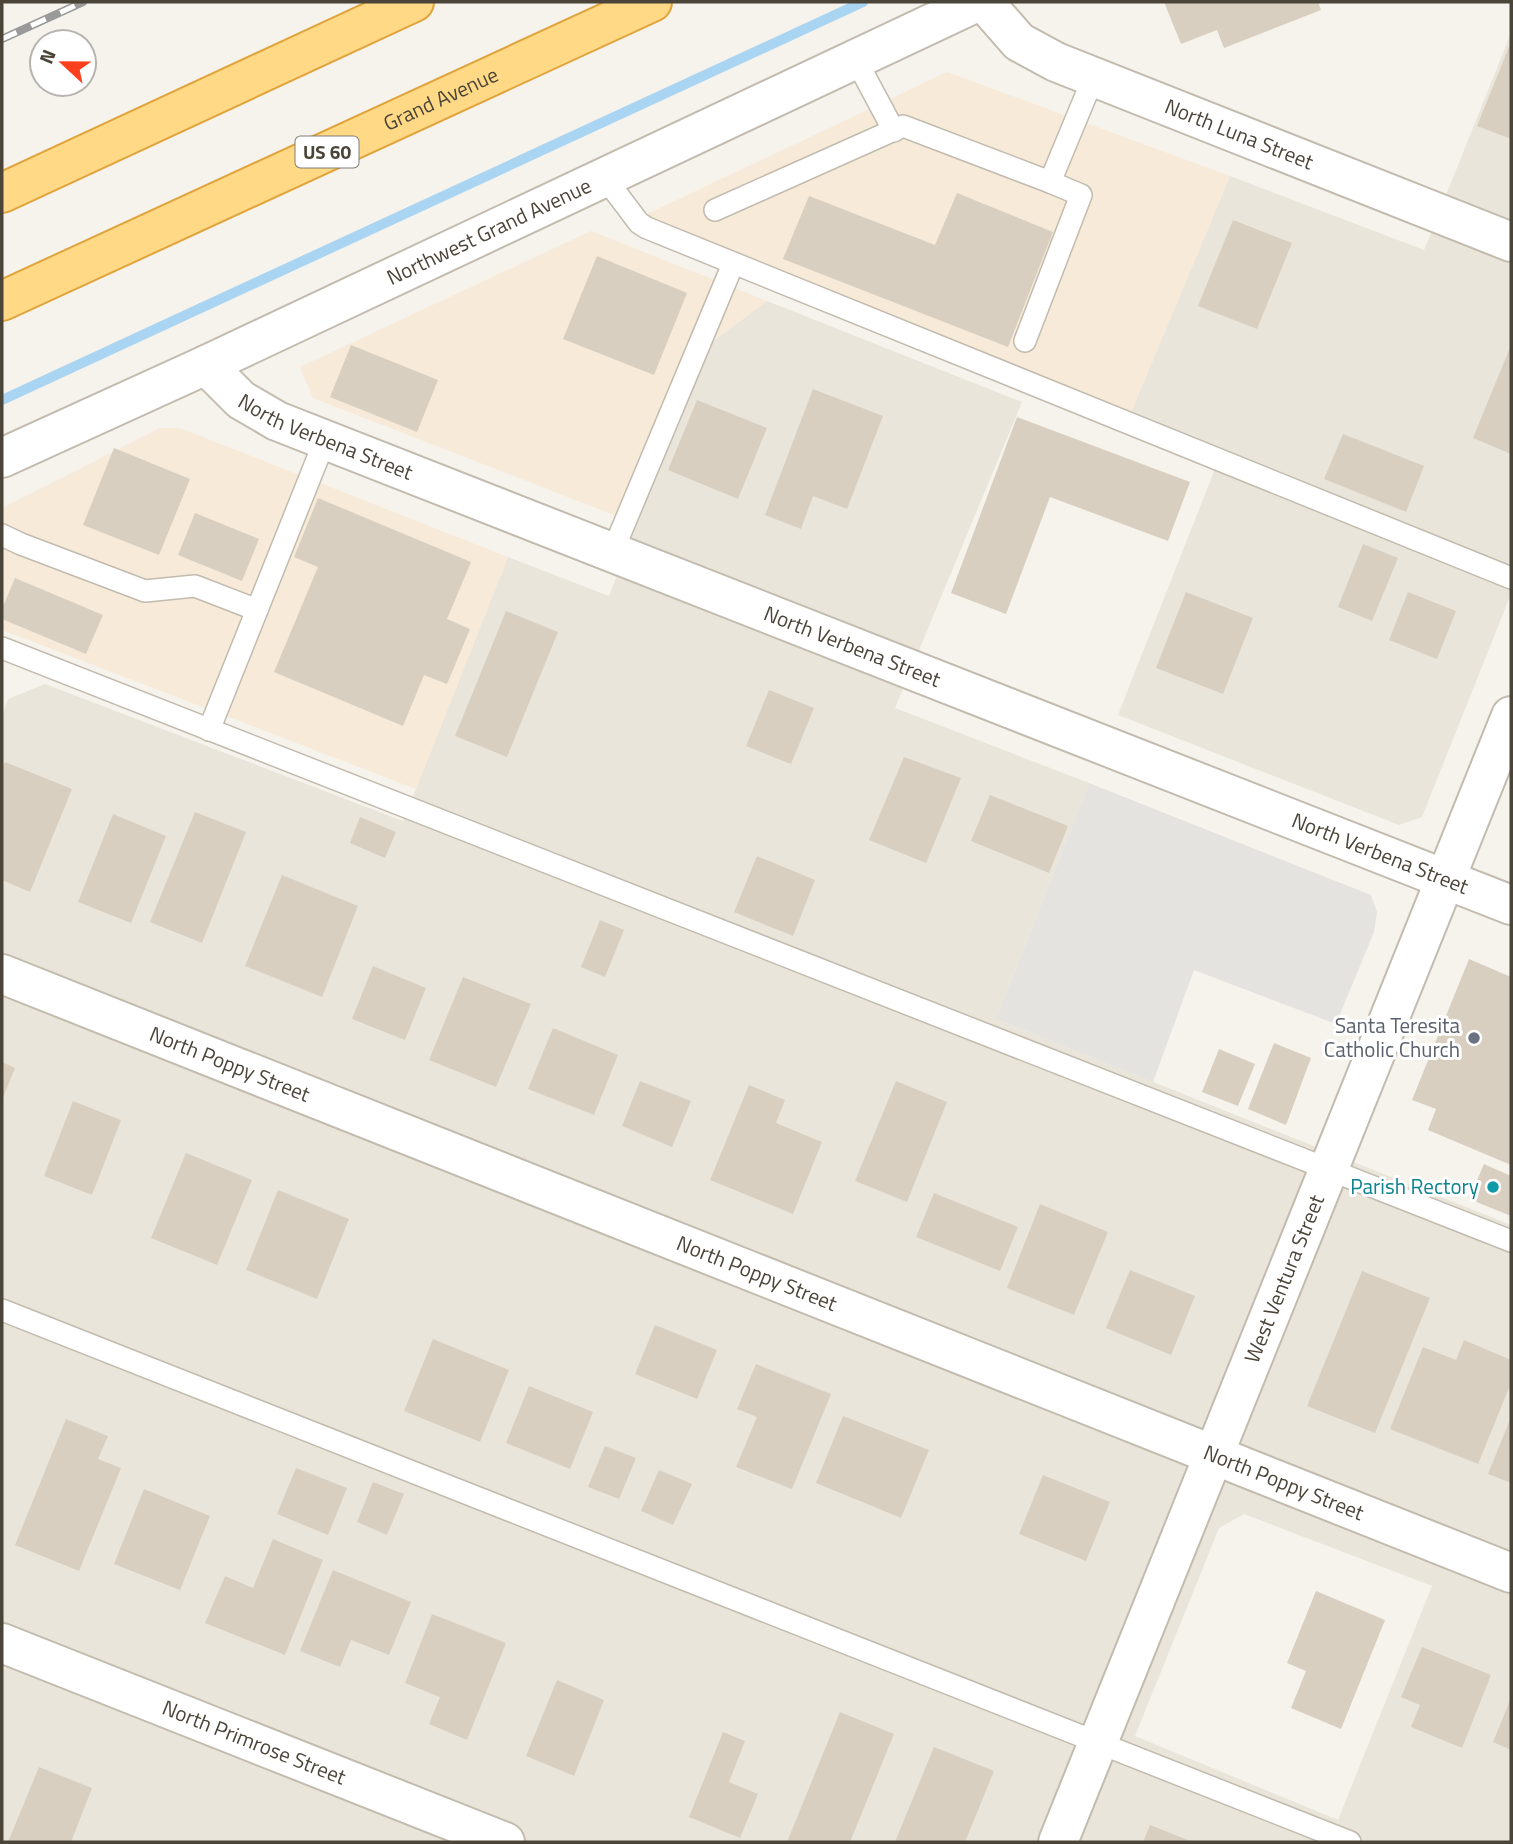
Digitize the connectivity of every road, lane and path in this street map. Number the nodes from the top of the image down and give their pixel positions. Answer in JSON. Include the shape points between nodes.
{"nodes":[{"id":1,"x":414,"y":2,"type":"edge"},
{"id":2,"x":652,"y":2,"type":"edge"},
{"id":3,"x":977,"y":2,"type":"edge"},
{"id":4,"x":985,"y":2,"type":"edge"},
{"id":5,"x":856,"y":60,"type":"junction"},
{"id":6,"x":1094,"y":76,"type":"junction"},
{"id":7,"x":894,"y":131,"type":"junction"},
{"id":8,"x":605,"y":178,"type":"junction"},
{"id":9,"x":1050,"y":182,"type":"junction"},
{"id":10,"x":2,"y":193,"type":"edge"},
{"id":11,"x":715,"y":210,"type":"dead end"},
{"id":12,"x":1511,"y":242,"type":"edge"},
{"id":13,"x":733,"y":264,"type":"junction"},
{"id":14,"x":2,"y":302,"type":"edge"},
{"id":15,"x":1025,"y":341,"type":"dead end"},
{"id":16,"x":206,"y":365,"type":"junction"},
{"id":17,"x":325,"y":440,"type":"junction"},
{"id":18,"x":2,"y":458,"type":"edge"},
{"id":19,"x":2,"y":535,"type":"edge"},
{"id":20,"x":612,"y":553,"type":"junction"},
{"id":21,"x":1511,"y":578,"type":"edge"},
{"id":22,"x":257,"y":610,"type":"junction"},
{"id":23,"x":3,"y":652,"type":"edge"},
{"id":24,"x":1511,"y":716,"type":"edge"},
{"id":25,"x":209,"y":730,"type":"junction"},
{"id":26,"x":1445,"y":879,"type":"junction"},
{"id":27,"x":1511,"y":905,"type":"edge"},
{"id":28,"x":2,"y":974,"type":"edge"},
{"id":29,"x":1329,"y":1169,"type":"junction"},
{"id":30,"x":1511,"y":1241,"type":"edge"},
{"id":31,"x":2,"y":1310,"type":"edge"},
{"id":32,"x":1213,"y":1455,"type":"junction"},
{"id":33,"x":1511,"y":1573,"type":"edge"},
{"id":34,"x":2,"y":1643,"type":"edge"},
{"id":35,"x":1098,"y":1742,"type":"junction"},
{"id":36,"x":505,"y":1842,"type":"edge"},
{"id":37,"x":1058,"y":1842,"type":"edge"},
{"id":38,"x":1350,"y":1842,"type":"edge"}],
"edges":[{"from":1,"to":10,"type":"highway"},
{"from":2,"to":14,"type":"highway","name":"Grand Avenue","number":"US 60"},
{"from":3,"to":5,"type":"street","name":"Northwest Grand Avenue"},
{"from":4,"to":6,"type":"street","name":"North Luna Street","via":[[1019,42]]},
{"from":5,"to":7,"type":"lane"},
{"from":5,"to":8,"type":"street","name":"Northwest Grand Avenue"},
{"from":6,"to":9,"type":"lane"},
{"from":6,"to":12,"type":"street","name":"North Luna Street"},
{"from":7,"to":9,"type":"lane","via":[[903,127]]},
{"from":7,"to":11,"type":"lane"},
{"from":8,"to":13,"type":"lane","via":[[646,228]]},
{"from":8,"to":16,"type":"street","name":"Northwest Grand Avenue"},
{"from":9,"to":15,"type":"lane","via":[[1081,195]]},
{"from":13,"to":20,"type":"lane"},
{"from":13,"to":21,"type":"lane"},
{"from":16,"to":17,"type":"street","name":"North Verbena Street","via":[[241,400]]},
{"from":16,"to":18,"type":"street","name":"Northwest Grand Avenue"},
{"from":17,"to":20,"type":"street","name":"North Verbena Street"},
{"from":17,"to":22,"type":"lane"},
{"from":19,"to":22,"type":"lane","via":[[145,591],[195,586]]},
{"from":20,"to":26,"type":"street","name":"North Verbena Street"},
{"from":22,"to":25,"type":"lane"},
{"from":23,"to":25,"type":"lane"},
{"from":24,"to":26,"type":"street","name":"West Ventura Street"},
{"from":25,"to":29,"type":"lane"},
{"from":26,"to":27,"type":"street","name":"North Verbena Street"},
{"from":26,"to":29,"type":"street","name":"West Ventura Street"},
{"from":28,"to":32,"type":"street","name":"North Poppy Street"},
{"from":29,"to":30,"type":"lane"},
{"from":29,"to":32,"type":"street","name":"West Ventura Street"},
{"from":31,"to":35,"type":"lane"},
{"from":32,"to":33,"type":"street","name":"North Poppy Street"},
{"from":32,"to":35,"type":"street","name":"West Ventura Street"},
{"from":34,"to":36,"type":"street","name":"North Primrose Street"},
{"from":35,"to":37,"type":"street","name":"West Ventura Street"},
{"from":35,"to":38,"type":"lane"}]}
